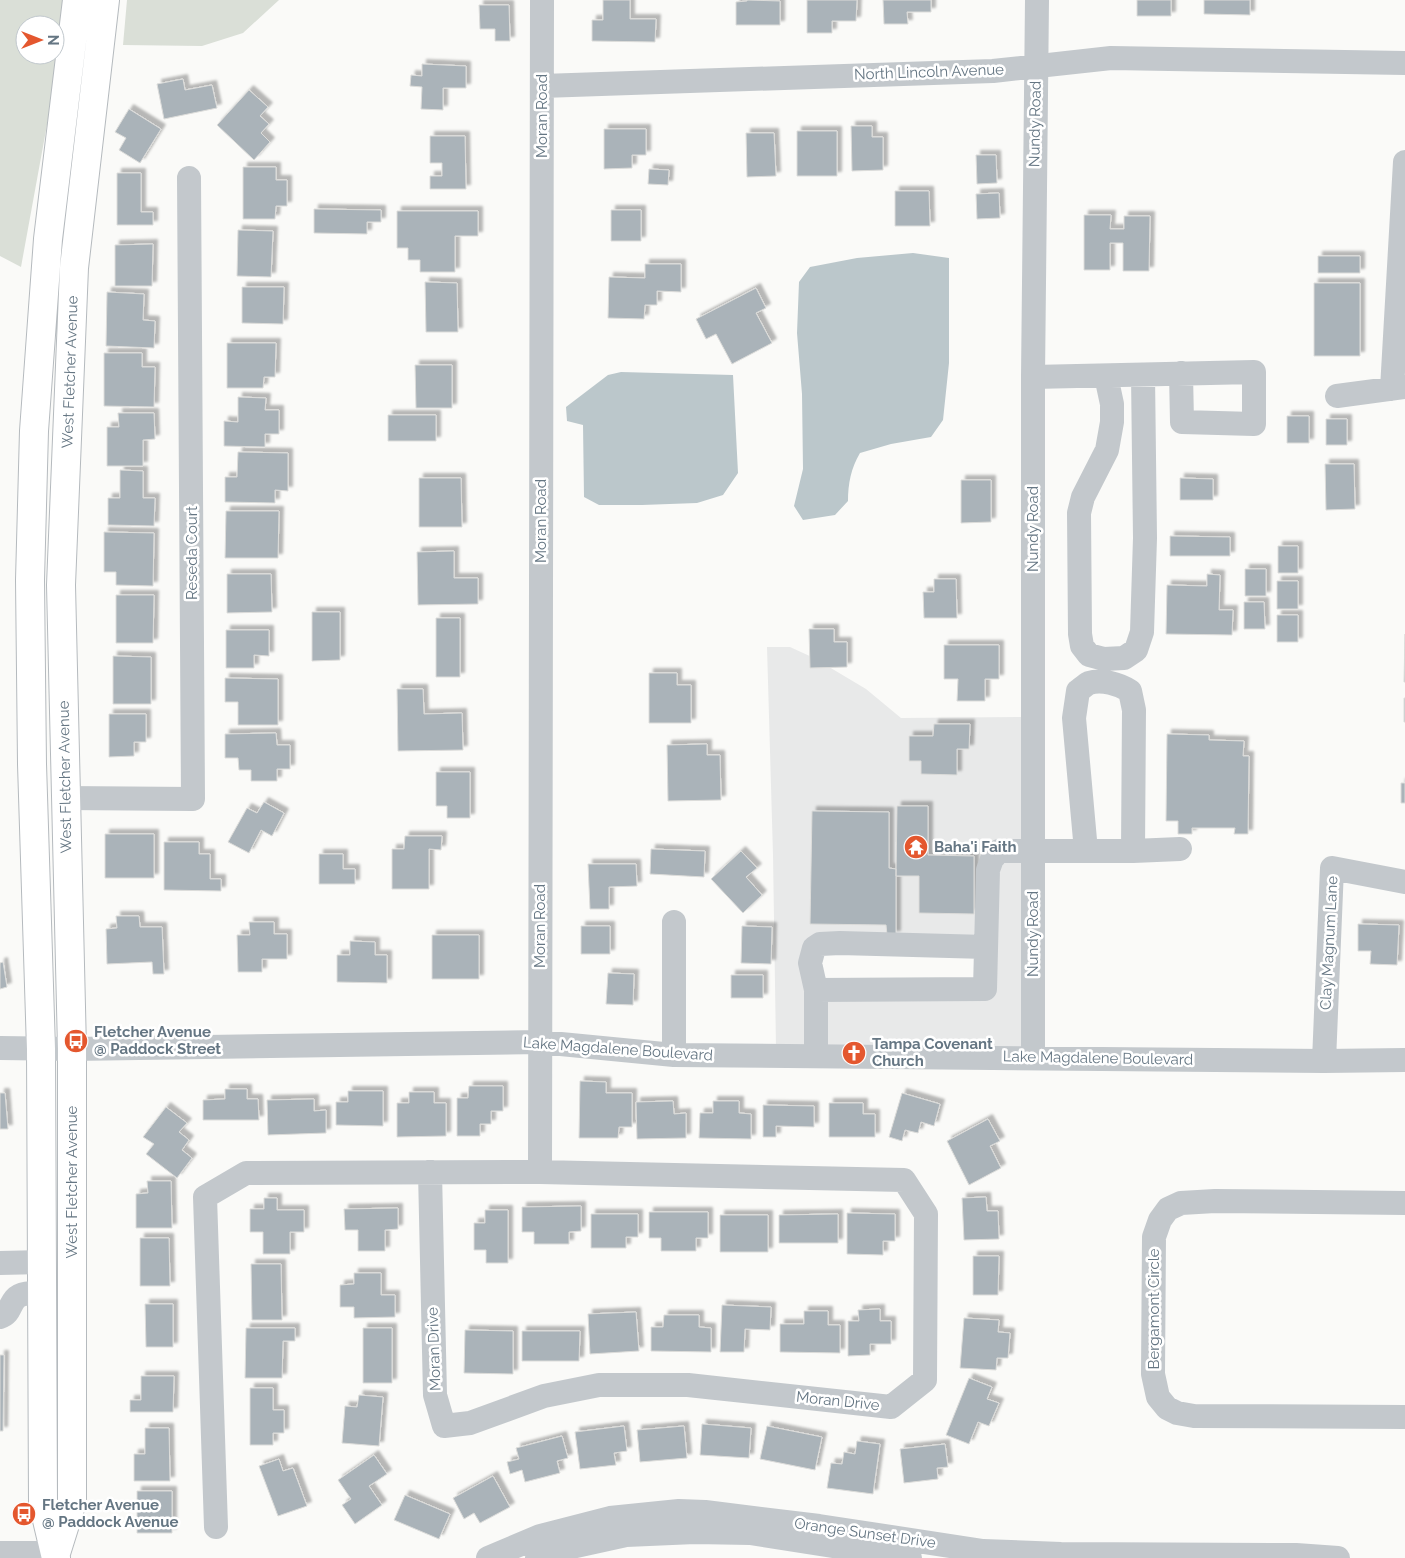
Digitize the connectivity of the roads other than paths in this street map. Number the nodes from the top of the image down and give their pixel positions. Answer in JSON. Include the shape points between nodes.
{"nodes":[{"id":1,"x":77,"y":0,"type":"edge"},
{"id":2,"x":105,"y":0,"type":"edge"},
{"id":3,"x":542,"y":0,"type":"edge"},
{"id":4,"x":1037,"y":0,"type":"edge"},
{"id":5,"x":1405,"y":63,"type":"edge"},
{"id":6,"x":1036,"y":66,"type":"junction"},
{"id":7,"x":542,"y":86,"type":"junction"},
{"id":8,"x":1405,"y":162,"type":"edge"},
{"id":9,"x":190,"y":178,"type":"dead end"},
{"id":10,"x":1181,"y":373,"type":"dead end"},
{"id":11,"x":1144,"y":375,"type":"junction"},
{"id":12,"x":1106,"y":376,"type":"junction"},
{"id":13,"x":1033,"y":378,"type":"junction"},
{"id":14,"x":1399,"y":388,"type":"edge"},
{"id":15,"x":1337,"y":396,"type":"dead end"},
{"id":16,"x":65,"y":798,"type":"junction"},
{"id":17,"x":1180,"y":849,"type":"dead end"},
{"id":18,"x":1034,"y":850,"type":"junction"},
{"id":19,"x":1086,"y":851,"type":"junction"},
{"id":20,"x":1133,"y":851,"type":"junction"},
{"id":21,"x":1405,"y":882,"type":"edge"},
{"id":22,"x":674,"y":922,"type":"dead end"},
{"id":23,"x":986,"y":947,"type":"junction"},
{"id":24,"x":816,"y":990,"type":"junction"},
{"id":25,"x":540,"y":1042,"type":"junction"},
{"id":26,"x":0,"y":1048,"type":"edge"},
{"id":27,"x":41,"y":1049,"type":"junction"},
{"id":28,"x":72,"y":1049,"type":"junction"},
{"id":29,"x":674,"y":1055,"type":"junction"},
{"id":30,"x":816,"y":1056,"type":"junction"},
{"id":31,"x":1033,"y":1058,"type":"junction"},
{"id":32,"x":1405,"y":1060,"type":"edge"},
{"id":33,"x":1324,"y":1061,"type":"junction"},
{"id":34,"x":430,"y":1172,"type":"junction"},
{"id":35,"x":540,"y":1172,"type":"junction"},
{"id":36,"x":1405,"y":1203,"type":"edge"},
{"id":37,"x":43,"y":1262,"type":"junction"},
{"id":38,"x":8,"y":1263,"type":"edge"},
{"id":39,"x":43,"y":1293,"type":"junction"},
{"id":40,"x":15,"y":1299,"type":"junction"},
{"id":41,"x":0,"y":1317,"type":"edge"},
{"id":42,"x":1405,"y":1417,"type":"edge"},
{"id":43,"x":216,"y":1528,"type":"dead end"},
{"id":44,"x":816,"y":1542,"type":"edge"},
{"id":45,"x":0,"y":1553,"type":"edge"},
{"id":46,"x":56,"y":1556,"type":"edge"},
{"id":47,"x":1269,"y":1556,"type":"edge"},
{"id":48,"x":488,"y":1558,"type":"edge"},
{"id":49,"x":537,"y":1558,"type":"edge"},
{"id":50,"x":910,"y":1558,"type":"edge"},
{"id":51,"x":1338,"y":1558,"type":"edge"}],
"edges":[{"from":1,"to":27,"type":"main road","name":"West Fletcher Avenue","via":[[48,239],[34,431],[30,580],[32,764]]},
{"from":2,"to":16,"type":"main road","name":"West Fletcher Avenue","via":[[73,278],[61,586]]},
{"from":3,"to":7,"type":"street","name":"Moran Road"},
{"from":4,"to":6,"type":"street","name":"Nundy Road"},
{"from":5,"to":6,"type":"street","name":"North Lincoln Avenue","via":[[1111,58]]},
{"from":6,"to":7,"type":"street","name":"North Lincoln Avenue","via":[[993,71]]},
{"from":6,"to":13,"type":"street","name":"Nundy Road"},
{"from":7,"to":25,"type":"street","name":"Moran Road"},
{"from":8,"to":14,"type":"street"},
{"from":9,"to":16,"type":"street","name":"Reseda Court","via":[[193,799]]},
{"from":10,"to":11,"type":"street"},
{"from":11,"to":12,"type":"street"},
{"from":11,"to":12,"type":"street","via":[[1142,632],[1136,650],[1124,658],[1104,659],[1089,655],[1082,646],[1079,513],[1083,497],[1106,450],[1112,422]]},
{"from":12,"to":13,"type":"street"},
{"from":13,"to":18,"type":"street","name":"Nundy Road"},
{"from":14,"to":15,"type":"street"},
{"from":16,"to":28,"type":"main road","name":"West Fletcher Avenue"},
{"from":17,"to":20,"type":"street"},
{"from":18,"to":19,"type":"street"},
{"from":18,"to":23,"type":"street","via":[[999,852],[992,859],[988,870]]},
{"from":18,"to":31,"type":"street","name":"Nundy Road"},
{"from":19,"to":20,"type":"street"},
{"from":19,"to":20,"type":"street","via":[[1074,718],[1078,691],[1089,683],[1106,682],[1130,691],[1134,710]]},
{"from":21,"to":33,"type":"street","name":"Clay Magnum Lane","via":[[1332,868]]},
{"from":22,"to":29,"type":"street"},
{"from":23,"to":24,"type":"street","via":[[985,989]]},
{"from":23,"to":24,"type":"street","via":[[820,944],[814,948],[810,963]]},
{"from":24,"to":30,"type":"street"},
{"from":25,"to":28,"type":"street","name":"Lake Magdalene Boulevard"},
{"from":25,"to":29,"type":"street","name":"Lake Magdalene Boulevard"},
{"from":25,"to":35,"type":"street","name":"Moran Road"},
{"from":26,"to":27,"type":"street","name":"Lake Magdalene Boulevard"},
{"from":27,"to":28,"type":"street","name":"Lake Magdalene Boulevard"},
{"from":27,"to":37,"type":"main road","name":"West Fletcher Avenue"},
{"from":28,"to":46,"type":"main road","name":"West Fletcher Avenue","via":[[72,1502]]},
{"from":29,"to":30,"type":"street","name":"Lake Magdalene Boulevard"},
{"from":30,"to":31,"type":"street","name":"Lake Magdalene Boulevard"},
{"from":31,"to":33,"type":"street","name":"Lake Magdalene Boulevard"},
{"from":32,"to":33,"type":"street","name":"Lake Magdalene Boulevard"},
{"from":34,"to":35,"type":"street","name":"Moran Drive"},
{"from":34,"to":35,"type":"street","name":"Moran Drive","via":[[435,1395],[444,1426],[470,1423],[544,1396],[599,1385],[688,1386],[890,1407],[925,1380],[926,1214],[904,1180]]},
{"from":34,"to":43,"type":"street","name":"Moran Drive","via":[[246,1173],[205,1197]]},
{"from":36,"to":42,"type":"street","name":"Bergamont Circle","via":[[1215,1201],[1181,1203],[1168,1209],[1154,1237],[1153,1374],[1158,1397],[1167,1408],[1194,1416]]},
{"from":37,"to":38,"type":"street"},
{"from":37,"to":39,"type":"main road","name":"West Fletcher Avenue"},
{"from":38,"to":40,"type":"street"},
{"from":39,"to":40,"type":"street","via":[[23,1294]]},
{"from":39,"to":46,"type":"main road","name":"West Fletcher Avenue","via":[[43,1503]]},
{"from":40,"to":41,"type":"street","via":[[9,1311]]},
{"from":44,"to":47,"type":"street","name":"Orange Sunset Drive","via":[[1061,1554]]},
{"from":44,"to":48,"type":"street","name":"Orange Sunset Drive","via":[[705,1512],[678,1511],[610,1518],[540,1536]]},
{"from":44,"to":49,"type":"street","name":"Orange Sunset Drive","via":[[750,1532],[626,1535]]},
{"from":44,"to":50,"type":"street","name":"Orange Sunset Drive"},
{"from":45,"to":46,"type":"street"},
{"from":47,"to":51,"type":"street","name":"Orange Sunset Drive"}]}
